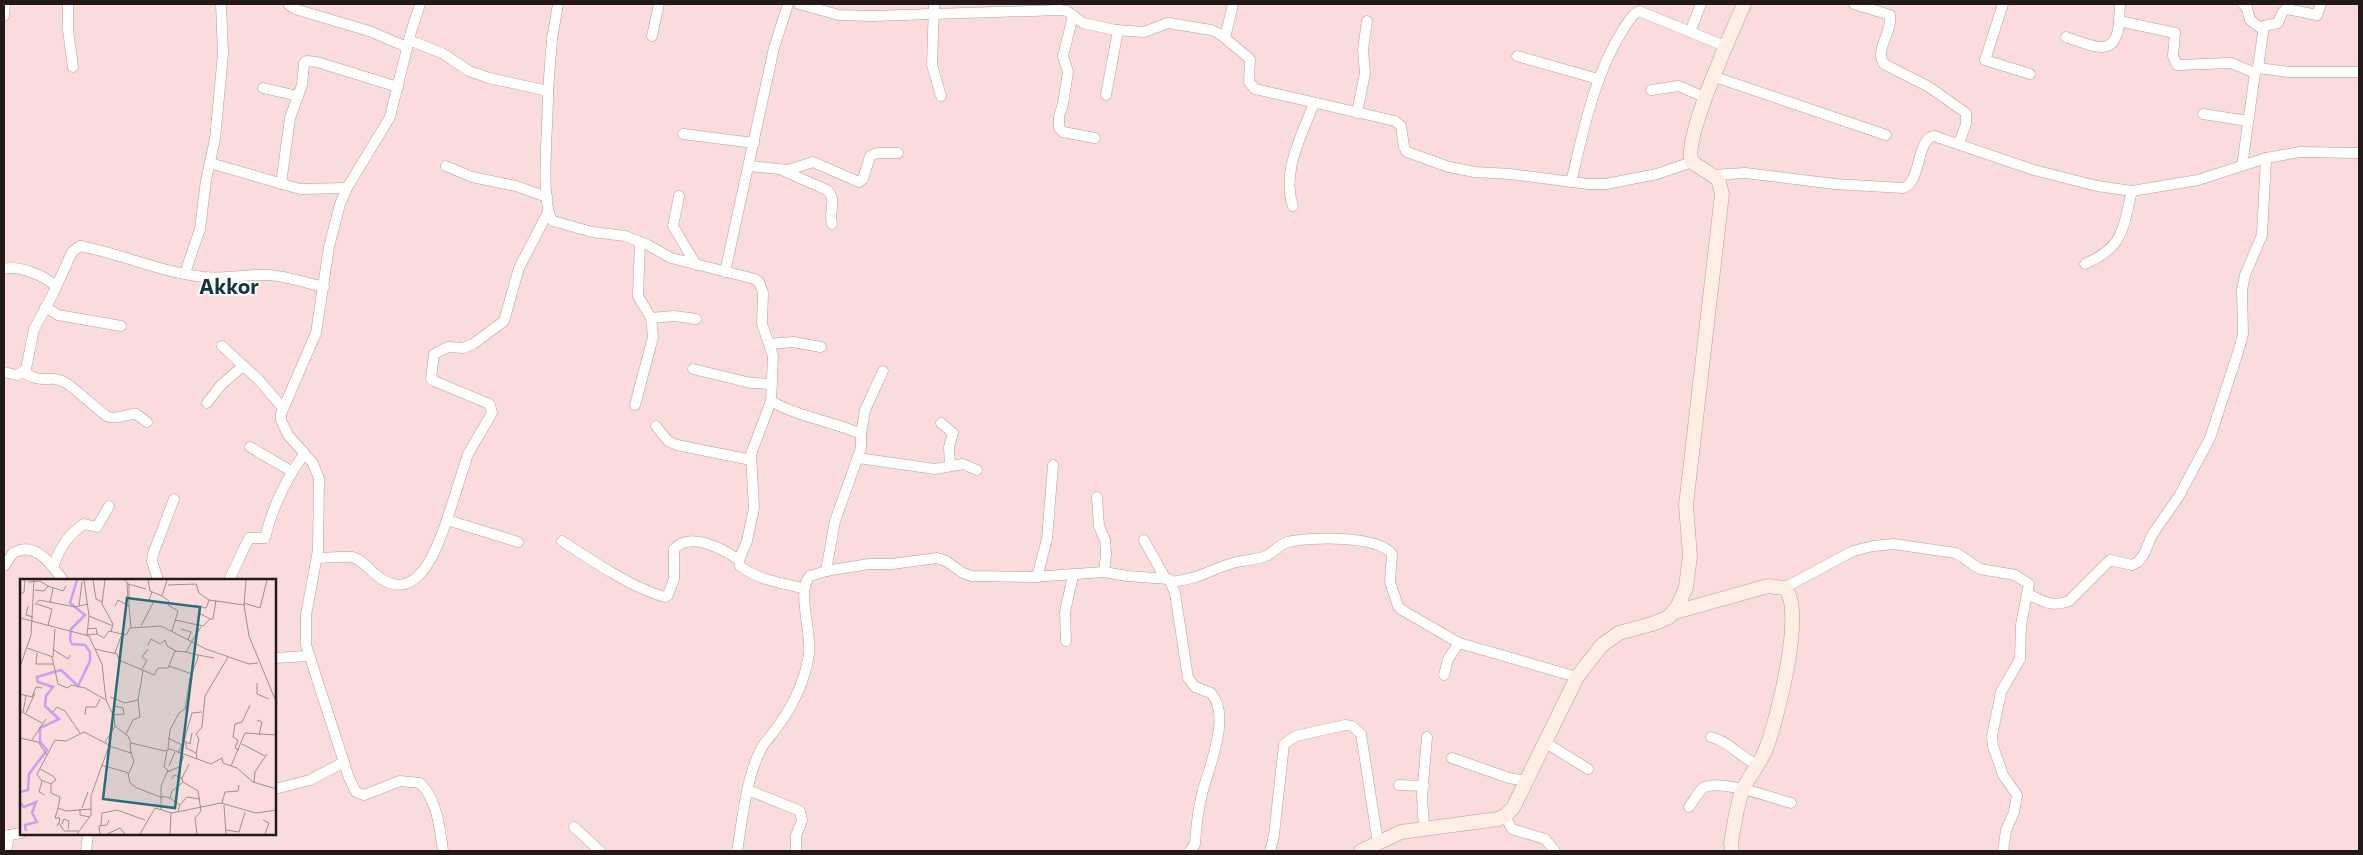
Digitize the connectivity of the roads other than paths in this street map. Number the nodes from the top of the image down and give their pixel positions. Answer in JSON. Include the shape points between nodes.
{"nodes":[{"id":1,"x":5,"y":4,"type":"edge"},
{"id":2,"x":68,"y":4,"type":"edge"},
{"id":3,"x":221,"y":4,"type":"edge"},
{"id":4,"x":288,"y":4,"type":"edge"},
{"id":5,"x":420,"y":4,"type":"edge"},
{"id":6,"x":558,"y":4,"type":"edge"},
{"id":7,"x":659,"y":4,"type":"edge"},
{"id":8,"x":788,"y":4,"type":"edge"},
{"id":9,"x":801,"y":4,"type":"edge"},
{"id":10,"x":1233,"y":4,"type":"edge"},
{"id":11,"x":1700,"y":4,"type":"edge"},
{"id":12,"x":1744,"y":4,"type":"edge"},
{"id":13,"x":1854,"y":4,"type":"edge"},
{"id":14,"x":2003,"y":4,"type":"edge"},
{"id":15,"x":2120,"y":4,"type":"edge"},
{"id":16,"x":2242,"y":4,"type":"edge"},
{"id":17,"x":2321,"y":4,"type":"edge"},
{"id":18,"x":934,"y":9,"type":"edge"},
{"id":19,"x":4,"y":16,"type":"edge"},
{"id":20,"x":1073,"y":16,"type":"junction"},
{"id":21,"x":1367,"y":21,"type":"dead end"},
{"id":22,"x":2119,"y":21,"type":"junction"},
{"id":23,"x":2262,"y":29,"type":"junction"},
{"id":24,"x":1118,"y":30,"type":"junction"},
{"id":25,"x":1690,"y":32,"type":"junction"},
{"id":26,"x":652,"y":36,"type":"dead end"},
{"id":27,"x":2066,"y":37,"type":"dead end"},
{"id":28,"x":1224,"y":38,"type":"junction"},
{"id":29,"x":408,"y":44,"type":"junction"},
{"id":30,"x":1727,"y":47,"type":"junction"},
{"id":31,"x":1518,"y":56,"type":"dead end"},
{"id":32,"x":73,"y":67,"type":"dead end"},
{"id":33,"x":2256,"y":71,"type":"junction"},
{"id":34,"x":2359,"y":72,"type":"edge"},
{"id":35,"x":2030,"y":74,"type":"dead end"},
{"id":36,"x":1715,"y":77,"type":"junction"},
{"id":37,"x":1598,"y":79,"type":"junction"},
{"id":38,"x":398,"y":87,"type":"junction"},
{"id":39,"x":263,"y":88,"type":"dead end"},
{"id":40,"x":1651,"y":90,"type":"dead end"},
{"id":41,"x":548,"y":92,"type":"junction"},
{"id":42,"x":298,"y":96,"type":"junction"},
{"id":43,"x":941,"y":96,"type":"dead end"},
{"id":44,"x":1106,"y":96,"type":"dead end"},
{"id":45,"x":1706,"y":98,"type":"junction"},
{"id":46,"x":1314,"y":103,"type":"junction"},
{"id":47,"x":1357,"y":112,"type":"junction"},
{"id":48,"x":2204,"y":114,"type":"dead end"},
{"id":49,"x":2248,"y":121,"type":"junction"},
{"id":50,"x":683,"y":134,"type":"dead end"},
{"id":51,"x":1886,"y":135,"type":"dead end"},
{"id":52,"x":1095,"y":138,"type":"dead end"},
{"id":53,"x":754,"y":143,"type":"junction"},
{"id":54,"x":1959,"y":143,"type":"junction"},
{"id":55,"x":898,"y":153,"type":"dead end"},
{"id":56,"x":2359,"y":154,"type":"edge"},
{"id":57,"x":2266,"y":158,"type":"junction"},
{"id":58,"x":1692,"y":162,"type":"junction"},
{"id":59,"x":210,"y":163,"type":"junction"},
{"id":60,"x":446,"y":166,"type":"dead end"},
{"id":61,"x":749,"y":166,"type":"junction"},
{"id":62,"x":2242,"y":166,"type":"junction"},
{"id":63,"x":783,"y":170,"type":"junction"},
{"id":64,"x":1713,"y":175,"type":"junction"},
{"id":65,"x":1571,"y":182,"type":"junction"},
{"id":66,"x":281,"y":184,"type":"junction"},
{"id":67,"x":347,"y":188,"type":"junction"},
{"id":68,"x":2132,"y":191,"type":"junction"},
{"id":69,"x":680,"y":196,"type":"dead end"},
{"id":70,"x":547,"y":197,"type":"junction"},
{"id":71,"x":1293,"y":206,"type":"dead end"},
{"id":72,"x":548,"y":212,"type":"junction"},
{"id":73,"x":832,"y":224,"type":"dead end"},
{"id":74,"x":640,"y":242,"type":"junction"},
{"id":75,"x":2085,"y":264,"type":"dead end"},
{"id":76,"x":696,"y":265,"type":"junction"},
{"id":77,"x":4,"y":269,"type":"edge"},
{"id":78,"x":725,"y":272,"type":"junction"},
{"id":79,"x":186,"y":273,"type":"junction"},
{"id":80,"x":56,"y":286,"type":"junction"},
{"id":81,"x":324,"y":287,"type":"junction"},
{"id":82,"x":45,"y":307,"type":"junction"},
{"id":83,"x":651,"y":318,"type":"junction"},
{"id":84,"x":696,"y":319,"type":"dead end"},
{"id":85,"x":121,"y":326,"type":"dead end"},
{"id":86,"x":770,"y":344,"type":"junction"},
{"id":87,"x":222,"y":346,"type":"dead end"},
{"id":88,"x":821,"y":347,"type":"dead end"},
{"id":89,"x":242,"y":366,"type":"junction"},
{"id":90,"x":693,"y":369,"type":"dead end"},
{"id":91,"x":883,"y":371,"type":"dead end"},
{"id":92,"x":4,"y":372,"type":"edge"},
{"id":93,"x":23,"y":372,"type":"junction"},
{"id":94,"x":772,"y":384,"type":"junction"},
{"id":95,"x":771,"y":401,"type":"junction"},
{"id":96,"x":207,"y":403,"type":"dead end"},
{"id":97,"x":635,"y":405,"type":"dead end"},
{"id":98,"x":284,"y":406,"type":"junction"},
{"id":99,"x":147,"y":422,"type":"dead end"},
{"id":100,"x":941,"y":423,"type":"dead end"},
{"id":101,"x":656,"y":426,"type":"dead end"},
{"id":102,"x":861,"y":434,"type":"junction"},
{"id":103,"x":250,"y":448,"type":"dead end"},
{"id":104,"x":304,"y":454,"type":"junction"},
{"id":105,"x":858,"y":458,"type":"junction"},
{"id":106,"x":751,"y":460,"type":"junction"},
{"id":107,"x":1052,"y":465,"type":"dead end"},
{"id":108,"x":950,"y":466,"type":"junction"},
{"id":109,"x":291,"y":470,"type":"junction"},
{"id":110,"x":977,"y":470,"type":"dead end"},
{"id":111,"x":1096,"y":497,"type":"dead end"},
{"id":112,"x":174,"y":499,"type":"dead end"},
{"id":113,"x":109,"y":506,"type":"dead end"},
{"id":114,"x":446,"y":520,"type":"junction"},
{"id":115,"x":1144,"y":540,"type":"dead end"},
{"id":116,"x":562,"y":541,"type":"dead end"},
{"id":117,"x":518,"y":542,"type":"dead end"},
{"id":118,"x":317,"y":558,"type":"junction"},
{"id":119,"x":739,"y":560,"type":"junction"},
{"id":120,"x":4,"y":566,"type":"edge"},
{"id":121,"x":54,"y":566,"type":"junction"},
{"id":122,"x":826,"y":571,"type":"junction"},
{"id":123,"x":1104,"y":572,"type":"junction"},
{"id":124,"x":1073,"y":574,"type":"junction"},
{"id":125,"x":1037,"y":577,"type":"junction"},
{"id":126,"x":62,"y":579,"type":"edge"},
{"id":127,"x":158,"y":579,"type":"edge"},
{"id":128,"x":228,"y":579,"type":"edge"},
{"id":129,"x":1168,"y":580,"type":"junction"},
{"id":130,"x":803,"y":588,"type":"junction"},
{"id":131,"x":1784,"y":588,"type":"junction"},
{"id":132,"x":2028,"y":594,"type":"junction"},
{"id":133,"x":1675,"y":612,"type":"junction"},
{"id":134,"x":1066,"y":640,"type":"dead end"},
{"id":135,"x":1459,"y":643,"type":"junction"},
{"id":136,"x":308,"y":656,"type":"junction"},
{"id":137,"x":276,"y":658,"type":"edge"},
{"id":138,"x":1444,"y":676,"type":"dead end"},
{"id":139,"x":1578,"y":678,"type":"junction"},
{"id":140,"x":1711,"y":736,"type":"dead end"},
{"id":141,"x":1427,"y":737,"type":"dead end"},
{"id":142,"x":1546,"y":742,"type":"junction"},
{"id":143,"x":1452,"y":758,"type":"dead end"},
{"id":144,"x":344,"y":762,"type":"junction"},
{"id":145,"x":1758,"y":765,"type":"junction"},
{"id":146,"x":1588,"y":769,"type":"dead end"},
{"id":147,"x":1527,"y":781,"type":"junction"},
{"id":148,"x":1399,"y":784,"type":"dead end"},
{"id":149,"x":1424,"y":786,"type":"junction"},
{"id":150,"x":1743,"y":788,"type":"junction"},
{"id":151,"x":276,"y":789,"type":"edge"},
{"id":152,"x":748,"y":790,"type":"junction"},
{"id":153,"x":1791,"y":803,"type":"dead end"},
{"id":154,"x":1689,"y":807,"type":"dead end"},
{"id":155,"x":1505,"y":816,"type":"junction"},
{"id":156,"x":574,"y":827,"type":"dead end"},
{"id":157,"x":1424,"y":828,"type":"junction"},
{"id":158,"x":20,"y":833,"type":"edge"},
{"id":159,"x":88,"y":835,"type":"edge"},
{"id":160,"x":6,"y":836,"type":"edge"},
{"id":161,"x":1378,"y":843,"type":"junction"},
{"id":162,"x":1271,"y":848,"type":"dead end"},
{"id":163,"x":6,"y":851,"type":"edge"},
{"id":164,"x":86,"y":851,"type":"edge"},
{"id":165,"x":443,"y":851,"type":"edge"},
{"id":166,"x":600,"y":851,"type":"edge"},
{"id":167,"x":737,"y":851,"type":"edge"},
{"id":168,"x":796,"y":851,"type":"edge"},
{"id":169,"x":1190,"y":851,"type":"edge"},
{"id":170,"x":1361,"y":851,"type":"edge"},
{"id":171,"x":1555,"y":851,"type":"edge"},
{"id":172,"x":1732,"y":851,"type":"edge"},
{"id":173,"x":2003,"y":851,"type":"edge"}],
"edges":[{"from":1,"to":19,"type":"street"},
{"from":2,"to":32,"type":"street"},
{"from":3,"to":59,"type":"street","via":[[224,37],[222,82]]},
{"from":4,"to":29,"type":"street"},
{"from":5,"to":29,"type":"street"},
{"from":6,"to":41,"type":"street"},
{"from":7,"to":26,"type":"street"},
{"from":8,"to":53,"type":"street","via":[[774,48]]},
{"from":9,"to":18,"type":"street","via":[[839,15]]},
{"from":10,"to":28,"type":"street"},
{"from":11,"to":25,"type":"street"},
{"from":12,"to":30,"type":"street"},
{"from":13,"to":54,"type":"street","via":[[1890,15],[1881,56],[1884,64],[1929,87],[1966,113]]},
{"from":14,"to":35,"type":"street","via":[[1985,60]]},
{"from":15,"to":22,"type":"street"},
{"from":16,"to":23,"type":"street","via":[[2247,8],[2250,20]]},
{"from":17,"to":23,"type":"street","via":[[2317,15],[2286,9],[2278,23]]},
{"from":18,"to":20,"type":"street","via":[[962,12],[1060,10]]},
{"from":18,"to":43,"type":"street","via":[[932,65]]},
{"from":20,"to":24,"type":"street","via":[[1083,23]]},
{"from":20,"to":52,"type":"street","via":[[1062,56],[1068,76],[1059,128],[1063,132]]},
{"from":21,"to":47,"type":"street","via":[[1362,49],[1364,73]]},
{"from":22,"to":27,"type":"street","via":[[2115,40],[2109,46],[2101,48]]},
{"from":22,"to":33,"type":"street","via":[[2172,31],[2176,35],[2174,60],[2180,66],[2230,63]]},
{"from":23,"to":33,"type":"street"},
{"from":24,"to":28,"type":"street","via":[[1144,32],[1168,23],[1206,28]]},
{"from":24,"to":44,"type":"street"},
{"from":25,"to":30,"type":"street"},
{"from":25,"to":37,"type":"street","via":[[1636,12],[1617,38]]},
{"from":28,"to":46,"type":"street","via":[[1250,59],[1249,82],[1255,90]]},
{"from":29,"to":38,"type":"street"},
{"from":29,"to":41,"type":"street","via":[[442,53],[489,78]]},
{"from":30,"to":36,"type":"street"},
{"from":31,"to":37,"type":"street"},
{"from":33,"to":34,"type":"street"},
{"from":33,"to":49,"type":"street"},
{"from":36,"to":45,"type":"street"},
{"from":36,"to":51,"type":"street"},
{"from":37,"to":65,"type":"street"},
{"from":38,"to":42,"type":"street","via":[[312,60],[304,63]]},
{"from":38,"to":67,"type":"street","via":[[390,117]]},
{"from":39,"to":42,"type":"street"},
{"from":40,"to":45,"type":"street","via":[[1679,86]]},
{"from":41,"to":70,"type":"street"},
{"from":42,"to":66,"type":"street","via":[[290,118]]},
{"from":45,"to":58,"type":"street","via":[[1690,145]]},
{"from":46,"to":47,"type":"street"},
{"from":46,"to":71,"type":"street","via":[[1290,172],[1288,184]]},
{"from":47,"to":65,"type":"street","via":[[1399,123],[1407,152],[1449,167]]},
{"from":48,"to":49,"type":"street"},
{"from":49,"to":62,"type":"street"},
{"from":50,"to":53,"type":"street"},
{"from":53,"to":61,"type":"street"},
{"from":54,"to":64,"type":"street","via":[[1934,136],[1928,138],[1911,184],[1904,188],[1744,173]]},
{"from":54,"to":68,"type":"street","via":[[2034,170]]},
{"from":55,"to":63,"type":"street","via":[[870,156],[863,179],[859,182],[812,162]]},
{"from":56,"to":57,"type":"street","via":[[2300,152]]},
{"from":57,"to":62,"type":"street"},
{"from":57,"to":132,"type":"street","via":[[2262,235],[2242,290],[2243,334],[2210,438],[2195,468],[2138,562],[2132,565],[2110,560],[2069,601],[2062,604],[2050,605]]},
{"from":58,"to":64,"type":"street"},
{"from":58,"to":65,"type":"street","via":[[1658,174],[1606,184]]},
{"from":59,"to":66,"type":"street"},
{"from":59,"to":79,"type":"street","via":[[200,229]]},
{"from":60,"to":70,"type":"street","via":[[472,177],[516,186]]},
{"from":61,"to":63,"type":"street"},
{"from":61,"to":78,"type":"street"},
{"from":62,"to":68,"type":"street","via":[[2198,180]]},
{"from":63,"to":73,"type":"street","via":[[831,194]]},
{"from":64,"to":133,"type":"street","via":[[1720,183],[1722,194],[1686,505],[1689,570],[1686,587]]},
{"from":66,"to":67,"type":"street","via":[[300,189]]},
{"from":67,"to":81,"type":"street","via":[[334,226]]},
{"from":68,"to":75,"type":"street","via":[[2120,237],[2097,258]]},
{"from":69,"to":76,"type":"street","via":[[673,226]]},
{"from":70,"to":72,"type":"street"},
{"from":72,"to":74,"type":"street","via":[[553,221],[560,224],[625,236]]},
{"from":72,"to":114,"type":"street","via":[[519,268],[504,321],[473,344],[463,348],[448,347],[434,354],[432,379],[487,403],[492,413],[468,454]]},
{"from":74,"to":76,"type":"street","via":[[664,255]]},
{"from":74,"to":83,"type":"street","via":[[638,296]]},
{"from":76,"to":78,"type":"street"},
{"from":77,"to":80,"type":"street","via":[[47,278]]},
{"from":78,"to":86,"type":"street","via":[[758,282],[763,293],[762,324]]},
{"from":79,"to":80,"type":"street","via":[[80,246],[75,248]]},
{"from":79,"to":81,"type":"street","via":[[229,278],[268,275]]},
{"from":80,"to":82,"type":"street"},
{"from":81,"to":98,"type":"street","via":[[316,333]]},
{"from":82,"to":85,"type":"street","via":[[58,315]]},
{"from":82,"to":93,"type":"street","via":[[34,329],[29,360]]},
{"from":83,"to":84,"type":"street","via":[[674,316]]},
{"from":83,"to":97,"type":"street","via":[[652,346]]},
{"from":86,"to":88,"type":"street","via":[[793,342]]},
{"from":86,"to":94,"type":"street","via":[[774,356]]},
{"from":87,"to":89,"type":"street"},
{"from":89,"to":96,"type":"street"},
{"from":89,"to":98,"type":"street"},
{"from":90,"to":94,"type":"street"},
{"from":91,"to":102,"type":"street","via":[[865,410]]},
{"from":92,"to":93,"type":"street","via":[[17,375]]},
{"from":93,"to":99,"type":"street","via":[[36,380],[56,378],[65,382],[106,416],[122,418],[136,414]]},
{"from":94,"to":95,"type":"street"},
{"from":95,"to":102,"type":"street","via":[[784,409],[836,423]]},
{"from":95,"to":106,"type":"street","via":[[753,445]]},
{"from":98,"to":104,"type":"street","via":[[281,420],[284,428]]},
{"from":100,"to":108,"type":"street","via":[[953,433],[949,447]]},
{"from":101,"to":106,"type":"street","via":[[668,441],[677,445]]},
{"from":102,"to":105,"type":"street"},
{"from":103,"to":109,"type":"street"},
{"from":104,"to":109,"type":"street"},
{"from":104,"to":118,"type":"street","via":[[313,463],[319,479]]},
{"from":105,"to":108,"type":"street","via":[[935,469]]},
{"from":105,"to":122,"type":"street","via":[[835,521]]},
{"from":106,"to":119,"type":"street","via":[[754,508]]},
{"from":107,"to":125,"type":"street","via":[[1047,540]]},
{"from":108,"to":110,"type":"street","via":[[963,464]]},
{"from":109,"to":128,"type":"street","via":[[270,518],[266,538],[249,538]]},
{"from":111,"to":123,"type":"street","via":[[1099,526],[1105,540]]},
{"from":112,"to":127,"type":"street","via":[[153,554]]},
{"from":113,"to":121,"type":"street","via":[[97,527],[84,524],[72,535]]},
{"from":114,"to":117,"type":"street"},
{"from":114,"to":118,"type":"street","via":[[438,544],[422,573],[408,583],[381,579],[353,557]]},
{"from":115,"to":129,"type":"street"},
{"from":116,"to":119,"type":"street","via":[[644,590],[665,597],[674,579],[676,546],[706,542]]},
{"from":118,"to":136,"type":"street","via":[[306,615]]},
{"from":119,"to":130,"type":"street","via":[[740,566],[755,575]]},
{"from":120,"to":121,"type":"street","via":[[13,553],[27,550],[46,557]]},
{"from":121,"to":126,"type":"street"},
{"from":122,"to":125,"type":"street","via":[[937,558],[972,576]]},
{"from":122,"to":130,"type":"street","via":[[810,576]]},
{"from":123,"to":124,"type":"street"},
{"from":123,"to":129,"type":"street"},
{"from":124,"to":125,"type":"street"},
{"from":124,"to":134,"type":"street","via":[[1066,612]]},
{"from":129,"to":135,"type":"street","via":[[1198,578],[1234,563],[1260,558],[1290,542],[1324,539],[1364,541],[1392,554],[1390,582],[1398,606]]},
{"from":129,"to":169,"type":"street","via":[[1175,593],[1188,678],[1195,687],[1211,692],[1218,708],[1216,753],[1203,791]]},
{"from":130,"to":152,"type":"street","via":[[810,636],[802,687],[760,749]]},
{"from":131,"to":132,"type":"street","via":[[1853,551],[1893,544],[1956,553],[1990,572],[2015,575],[2029,584]]},
{"from":131,"to":133,"type":"street","via":[[1768,586]]},
{"from":131,"to":145,"type":"street","via":[[1791,596],[1792,611],[1784,683],[1775,726]]},
{"from":132,"to":173,"type":"street","via":[[2021,625],[2020,659],[2001,692],[1992,736],[2003,775],[2017,795]]},
{"from":133,"to":139,"type":"street","via":[[1652,624],[1613,636],[1602,645]]},
{"from":135,"to":138,"type":"street","via":[[1448,659]]},
{"from":135,"to":139,"type":"street"},
{"from":136,"to":137,"type":"street"},
{"from":136,"to":144,"type":"street"},
{"from":139,"to":142,"type":"street"},
{"from":140,"to":145,"type":"street","via":[[1729,743],[1743,757]]},
{"from":141,"to":149,"type":"street"},
{"from":142,"to":146,"type":"street"},
{"from":142,"to":147,"type":"street"},
{"from":143,"to":147,"type":"street"},
{"from":144,"to":151,"type":"street","via":[[310,780]]},
{"from":144,"to":165,"type":"street","via":[[352,786],[359,794],[374,793],[400,781],[420,783],[436,812]]},
{"from":145,"to":150,"type":"street"},
{"from":147,"to":155,"type":"street","via":[[1513,808]]},
{"from":148,"to":149,"type":"street"},
{"from":149,"to":157,"type":"street"},
{"from":150,"to":153,"type":"street"},
{"from":150,"to":154,"type":"street","via":[[1703,788]]},
{"from":150,"to":172,"type":"street"},
{"from":152,"to":167,"type":"street"},
{"from":152,"to":168,"type":"street","via":[[800,812],[802,821],[796,835]]},
{"from":155,"to":157,"type":"street"},
{"from":155,"to":171,"type":"street","via":[[1512,829],[1545,839]]},
{"from":156,"to":166,"type":"street"},
{"from":157,"to":161,"type":"street","via":[[1401,832]]},
{"from":158,"to":160,"type":"street"},
{"from":159,"to":164,"type":"street"},
{"from":160,"to":163,"type":"street"},
{"from":161,"to":162,"type":"street","via":[[1361,734],[1352,726],[1296,736],[1284,744]]},
{"from":161,"to":170,"type":"street"}]}
